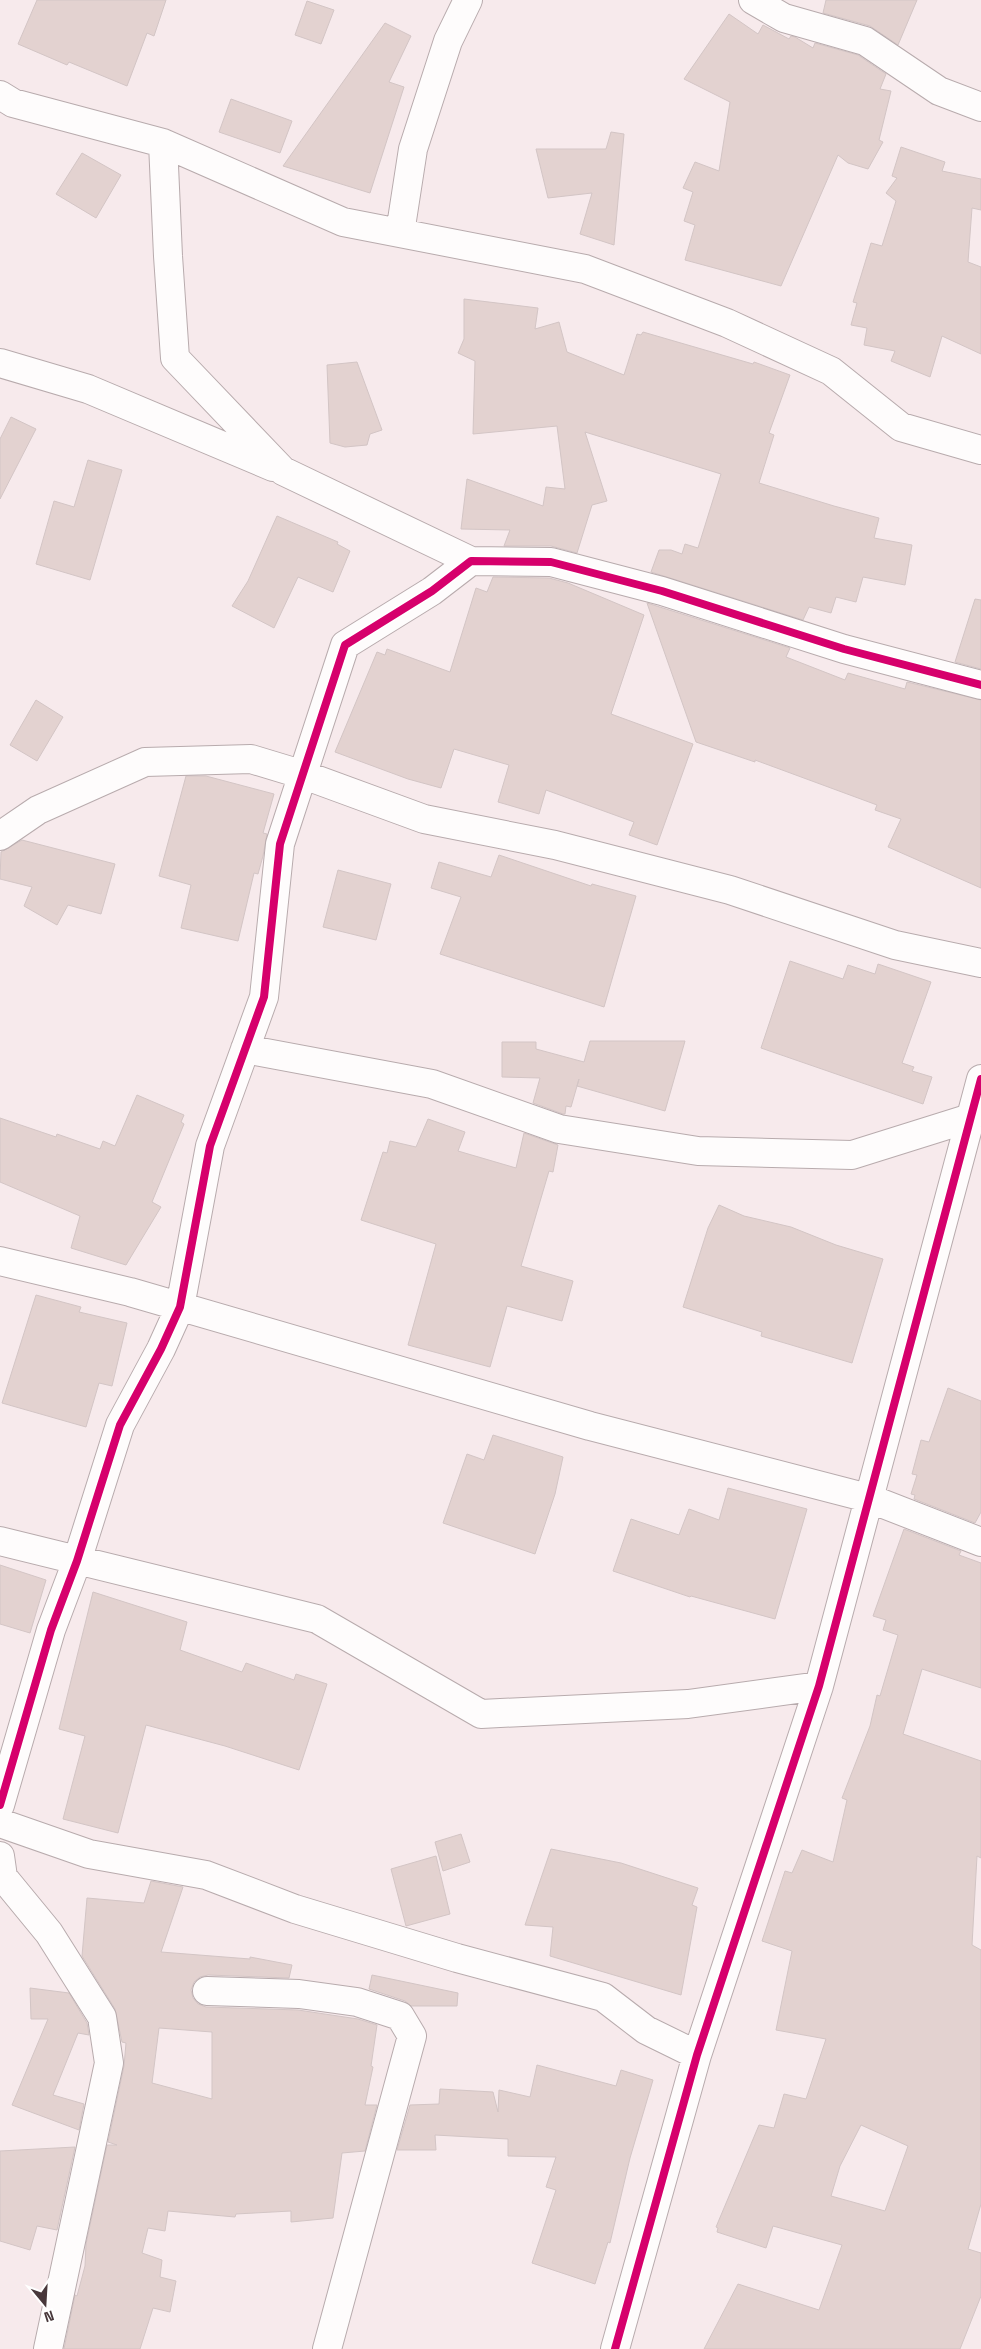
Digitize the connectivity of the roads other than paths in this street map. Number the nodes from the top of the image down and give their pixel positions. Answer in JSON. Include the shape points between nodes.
{"nodes":[{"id":1,"x":468,"y":0,"type":"edge"},
{"id":2,"x":753,"y":0,"type":"edge"},
{"id":3,"x":0,"y":95,"type":"edge"},
{"id":4,"x":981,"y":107,"type":"edge"},
{"id":5,"x":163,"y":143,"type":"junction"},
{"id":6,"x":400,"y":233,"type":"junction"},
{"id":7,"x":0,"y":362,"type":"edge"},
{"id":8,"x":981,"y":450,"type":"edge"},
{"id":9,"x":283,"y":471,"type":"junction"},
{"id":10,"x":471,"y":562,"type":"junction"},
{"id":11,"x":981,"y":685,"type":"edge"},
{"id":12,"x":304,"y":774,"type":"junction"},
{"id":13,"x":0,"y":836,"type":"edge"},
{"id":14,"x":981,"y":963,"type":"edge"},
{"id":15,"x":245,"y":1049,"type":"junction"},
{"id":16,"x":981,"y":1079,"type":"edge"},
{"id":17,"x":970,"y":1118,"type":"junction"},
{"id":18,"x":0,"y":1261,"type":"edge"},
{"id":19,"x":180,"y":1307,"type":"junction"},
{"id":20,"x":868,"y":1498,"type":"junction"},
{"id":21,"x":0,"y":1541,"type":"edge"},
{"id":22,"x":981,"y":1542,"type":"edge"},
{"id":23,"x":77,"y":1561,"type":"junction"},
{"id":24,"x":819,"y":1686,"type":"junction"},
{"id":25,"x":0,"y":1805,"type":"edge"},
{"id":26,"x":0,"y":1824,"type":"edge"},
{"id":27,"x":0,"y":1856,"type":"edge"},
{"id":28,"x":207,"y":1991,"type":"dead end"},
{"id":29,"x":697,"y":2055,"type":"junction"},
{"id":30,"x":48,"y":2349,"type":"edge"},
{"id":31,"x":327,"y":2349,"type":"edge"},
{"id":32,"x":615,"y":2349,"type":"edge"}],
"edges":[{"from":1,"to":6,"type":"street","via":[[448,41],[413,149]]},
{"from":2,"to":4,"type":"street","via":[[784,18],[865,41],[939,91]]},
{"from":3,"to":5,"type":"street","via":[[13,103]]},
{"from":5,"to":6,"type":"street","via":[[343,222]]},
{"from":5,"to":9,"type":"street","via":[[175,358]]},
{"from":6,"to":8,"type":"street","via":[[585,269],[727,323],[831,371],[901,427]]},
{"from":7,"to":9,"type":"street","via":[[88,389]]},
{"from":9,"to":10,"type":"street"},
{"from":10,"to":11,"type":"street","via":[[551,562],[662,591],[844,649]]},
{"from":10,"to":12,"type":"street","via":[[432,591],[345,645]]},
{"from":12,"to":13,"type":"street","via":[[251,759],[145,762],[38,810]]},
{"from":12,"to":14,"type":"street","via":[[424,819],[555,845],[721,888],[895,945]]},
{"from":12,"to":15,"type":"street","via":[[280,844],[264,996]]},
{"from":15,"to":17,"type":"street","via":[[432,1084],[559,1130],[698,1150],[852,1155]]},
{"from":15,"to":19,"type":"street","via":[[210,1146]]},
{"from":16,"to":17,"type":"street"},
{"from":17,"to":20,"type":"street"},
{"from":18,"to":19,"type":"street"},
{"from":19,"to":20,"type":"street","via":[[590,1426]]},
{"from":19,"to":23,"type":"street","via":[[120,1425]]},
{"from":20,"to":22,"type":"street"},
{"from":20,"to":24,"type":"street"},
{"from":21,"to":23,"type":"street"},
{"from":23,"to":24,"type":"street","via":[[317,1619],[481,1714],[688,1704]]},
{"from":23,"to":25,"type":"street","via":[[51,1630]]},
{"from":24,"to":29,"type":"street"},
{"from":26,"to":29,"type":"street","via":[[89,1854],[206,1875],[295,1909],[457,1958],[603,1997],[646,2030]]},
{"from":27,"to":30,"type":"street","via":[[3,1877],[49,1933],[102,2017],[109,2063]]},
{"from":28,"to":31,"type":"street","via":[[299,1994],[357,2002],[400,2016],[412,2036]]},
{"from":29,"to":32,"type":"street"}]}
